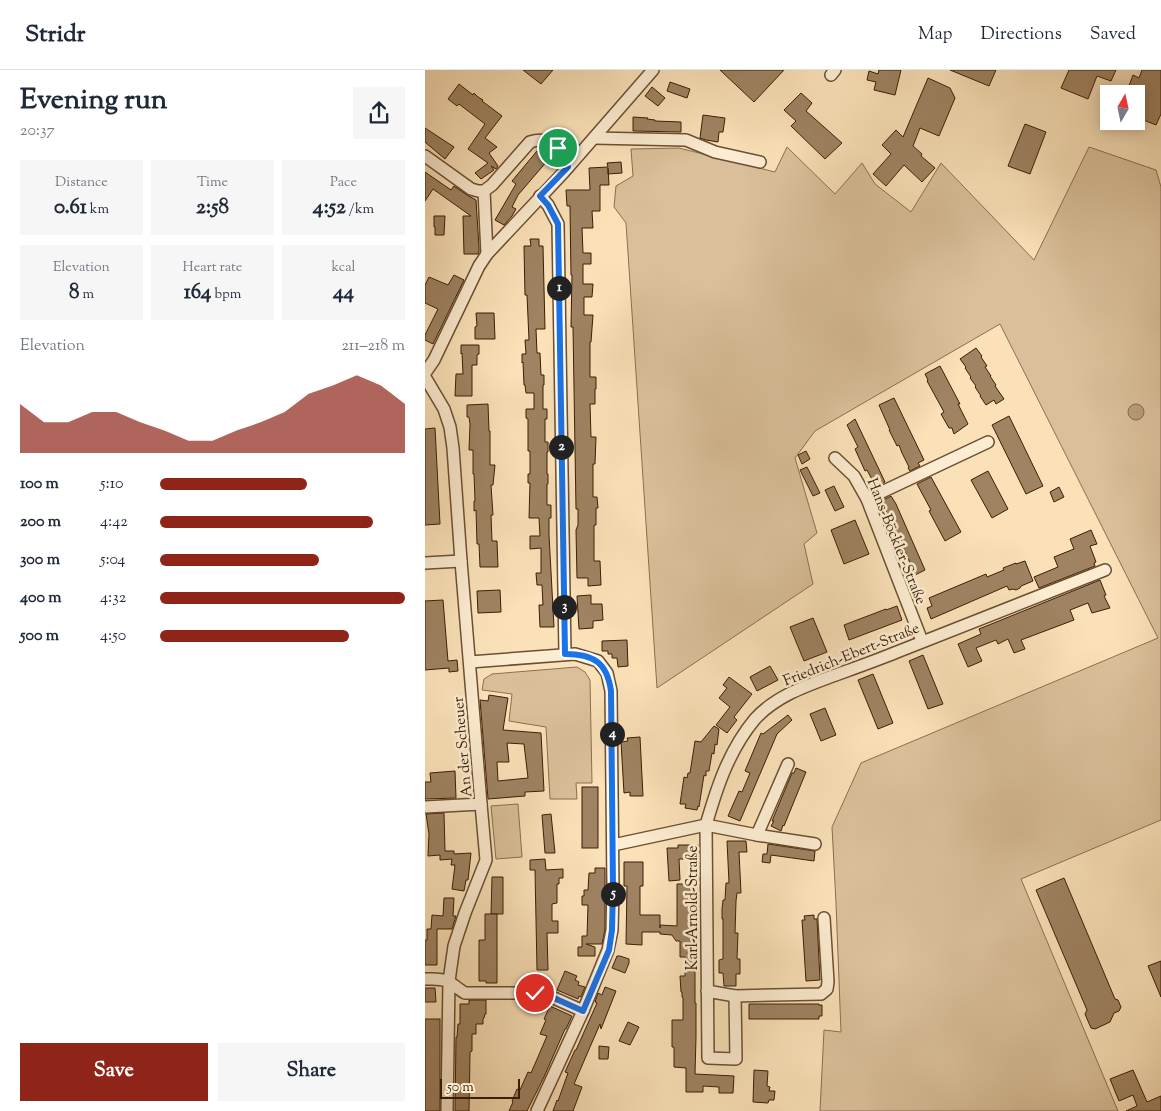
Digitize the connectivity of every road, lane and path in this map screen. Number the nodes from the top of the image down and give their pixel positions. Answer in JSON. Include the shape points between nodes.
{"nodes":[{"id":1,"x":653,"y":70,"type":"edge"},
{"id":2,"x":594,"y":138,"type":"junction"},
{"id":3,"x":425,"y":156,"type":"edge"},
{"id":4,"x":760,"y":162,"type":"dead end"},
{"id":5,"x":568,"y":167,"type":"junction"},
{"id":6,"x":484,"y":191,"type":"junction"},
{"id":7,"x":540,"y":196,"type":"junction"},
{"id":8,"x":487,"y":254,"type":"junction"},
{"id":9,"x":425,"y":373,"type":"edge"},
{"id":10,"x":425,"y":377,"type":"edge"},
{"id":11,"x":988,"y":442,"type":"dead end"},
{"id":12,"x":835,"y":458,"type":"dead end"},
{"id":13,"x":867,"y":499,"type":"junction"},
{"id":14,"x":461,"y":561,"type":"junction"},
{"id":15,"x":425,"y":562,"type":"edge"},
{"id":16,"x":1105,"y":570,"type":"dead end"},
{"id":17,"x":922,"y":641,"type":"junction"},
{"id":18,"x":565,"y":654,"type":"junction"},
{"id":19,"x":470,"y":662,"type":"junction"},
{"id":20,"x":788,"y":764,"type":"dead end"},
{"id":21,"x":481,"y":804,"type":"junction"},
{"id":22,"x":425,"y":807,"type":"edge"},
{"id":23,"x":706,"y":825,"type":"junction"},
{"id":24,"x":757,"y":835,"type":"junction"},
{"id":25,"x":815,"y":844,"type":"dead end"},
{"id":26,"x":613,"y":846,"type":"junction"},
{"id":27,"x":824,"y":918,"type":"dead end"},
{"id":28,"x":425,"y":979,"type":"edge"},
{"id":29,"x":449,"y":981,"type":"junction"},
{"id":30,"x":707,"y":991,"type":"junction"},
{"id":31,"x":735,"y":996,"type":"junction"},
{"id":32,"x":583,"y":1011,"type":"junction"},
{"id":33,"x":447,"y":1111,"type":"edge"},
{"id":34,"x":537,"y":1111,"type":"edge"}],
"edges":[{"from":1,"to":2,"type":"street"},
{"from":2,"to":4,"type":"street","via":[[686,140],[715,152]]},
{"from":2,"to":5,"type":"street"},
{"from":3,"to":6,"type":"street","via":[[471,189]]},
{"from":5,"to":6,"type":"street","via":[[558,148],[536,140],[530,142]]},
{"from":5,"to":7,"type":"street"},
{"from":6,"to":8,"type":"street"},
{"from":7,"to":8,"type":"street"},
{"from":7,"to":18,"type":"street","via":[[558,224]]},
{"from":8,"to":9,"type":"street"},
{"from":10,"to":14,"type":"street","name":"An der Scheuer","via":[[444,409],[450,427]]},
{"from":11,"to":13,"type":"street"},
{"from":12,"to":13,"type":"street","name":"Hans-Böckler-Straße","via":[[854,476]]},
{"from":13,"to":17,"type":"street","name":"Hans-Böckler-Straße"},
{"from":14,"to":15,"type":"street"},
{"from":14,"to":19,"type":"street","name":"An der Scheuer"},
{"from":16,"to":17,"type":"street","name":"Friedrich-Ebert-Straße"},
{"from":17,"to":23,"type":"street","name":"Friedrich-Ebert-Straße","via":[[787,694],[763,712],[745,733],[725,768]]},
{"from":18,"to":19,"type":"street"},
{"from":18,"to":26,"type":"street","via":[[598,661],[610,683]]},
{"from":19,"to":21,"type":"street","name":"An der Scheuer"},
{"from":20,"to":24,"type":"street"},
{"from":21,"to":22,"type":"street","name":"An der Scheuer"},
{"from":21,"to":29,"type":"street","via":[[486,860],[454,946]]},
{"from":23,"to":24,"type":"street"},
{"from":23,"to":26,"type":"street"},
{"from":23,"to":30,"type":"street","name":"Karl-Arnold-Straße"},
{"from":24,"to":25,"type":"street"},
{"from":26,"to":32,"type":"street","via":[[609,950]]},
{"from":27,"to":31,"type":"street","name":"Karl-Arnold-Straße","via":[[827,989],[821,994]]},
{"from":28,"to":29,"type":"street"},
{"from":29,"to":32,"type":"street","via":[[465,993],[543,994]]},
{"from":29,"to":33,"type":"street"},
{"from":30,"to":31,"type":"street","name":"Karl-Arnold-Straße"},
{"from":30,"to":31,"type":"street","name":"Karl-Arnold-Straße","via":[[708,1058],[736,1059]]},
{"from":32,"to":34,"type":"street"}]}
